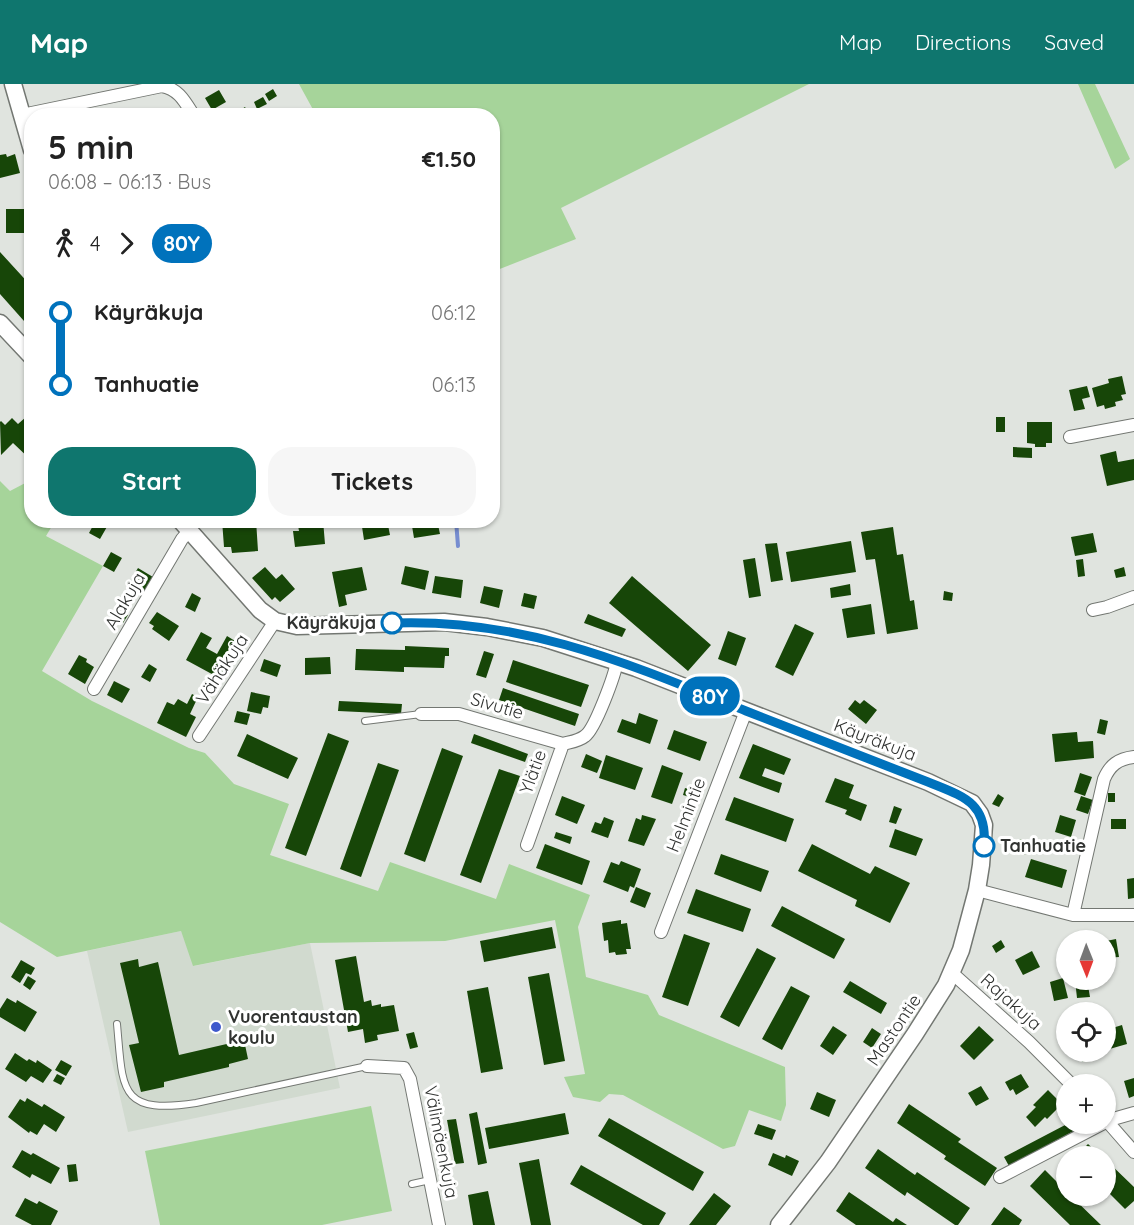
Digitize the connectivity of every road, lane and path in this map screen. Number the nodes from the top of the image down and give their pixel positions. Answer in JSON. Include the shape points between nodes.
{"nodes":[{"id":1,"x":13,"y":84,"type":"edge"},
{"id":2,"x":56,"y":108,"type":"edge"},
{"id":3,"x":189,"y":108,"type":"edge"},
{"id":4,"x":22,"y":115,"type":"joint"},
{"id":5,"x":24,"y":122,"type":"edge"},
{"id":6,"x":0,"y":323,"type":"edge"},
{"id":7,"x":24,"y":348,"type":"edge"},
{"id":8,"x":1134,"y":425,"type":"edge"},
{"id":9,"x":1070,"y":438,"type":"dead end"},
{"id":10,"x":184,"y":528,"type":"edge"},
{"id":11,"x":186,"y":528,"type":"edge"},
{"id":12,"x":1134,"y":597,"type":"edge"},
{"id":13,"x":1094,"y":610,"type":"dead end"},
{"id":14,"x":275,"y":621,"type":"junction"},
{"id":15,"x":617,"y":661,"type":"junction"},
{"id":16,"x":94,"y":689,"type":"dead end"},
{"id":17,"x":746,"y":711,"type":"junction"},
{"id":18,"x":421,"y":714,"type":"joint"},
{"id":19,"x":365,"y":721,"type":"dead end"},
{"id":20,"x":199,"y":736,"type":"dead end"},
{"id":21,"x":563,"y":744,"type":"junction"},
{"id":22,"x":1134,"y":757,"type":"edge"},
{"id":23,"x":984,"y":831,"type":"joint"},
{"id":24,"x":527,"y":845,"type":"dead end"},
{"id":25,"x":977,"y":890,"type":"junction"},
{"id":26,"x":1073,"y":915,"type":"junction"},
{"id":27,"x":1134,"y":915,"type":"edge"},
{"id":28,"x":661,"y":932,"type":"dead end"},
{"id":29,"x":952,"y":973,"type":"junction"},
{"id":30,"x":117,"y":1024,"type":"dead end"},
{"id":31,"x":367,"y":1066,"type":"joint"},
{"id":32,"x":1061,"y":1074,"type":"edge"},
{"id":33,"x":1134,"y":1113,"type":"edge"},
{"id":34,"x":1116,"y":1119,"type":"edge"},
{"id":35,"x":1116,"y":1133,"type":"edge"},
{"id":36,"x":1082,"y":1134,"type":"edge"},
{"id":37,"x":1134,"y":1152,"type":"edge"},
{"id":38,"x":1000,"y":1177,"type":"dead end"},
{"id":39,"x":430,"y":1180,"type":"junction"},
{"id":40,"x":412,"y":1184,"type":"dead end"},
{"id":41,"x":439,"y":1225,"type":"edge"},
{"id":42,"x":779,"y":1225,"type":"edge"}],
"edges":[{"from":1,"to":4,"type":"street"},
{"from":2,"to":3,"type":"street","via":[[162,86],[181,95]]},
{"from":4,"to":5,"type":"street"},
{"from":6,"to":7,"type":"street"},
{"from":8,"to":9,"type":"street"},
{"from":10,"to":16,"type":"street","name":"Alakuja","via":[[182,539]]},
{"from":11,"to":14,"type":"street","via":[[260,610]]},
{"from":12,"to":13,"type":"street"},
{"from":14,"to":15,"type":"street","name":"Käyräkuja","via":[[297,626],[466,624],[543,638]]},
{"from":14,"to":20,"type":"street","name":"Vähäkuja"},
{"from":15,"to":17,"type":"street","name":"Käyräkuja"},
{"from":15,"to":21,"type":"street","name":"Ylätie","via":[[590,731],[579,740]]},
{"from":17,"to":23,"type":"street","name":"Käyräkuja","via":[[965,798],[983,820]]},
{"from":17,"to":28,"type":"street","name":"Helmintie"},
{"from":18,"to":19,"type":"lane"},
{"from":18,"to":21,"type":"street","name":"Sivutie","via":[[459,714]]},
{"from":21,"to":24,"type":"street","name":"Ylätie"},
{"from":22,"to":26,"type":"street","via":[[1117,762],[1104,779]]},
{"from":23,"to":25,"type":"street","name":"Mastontie"},
{"from":25,"to":26,"type":"street"},
{"from":25,"to":29,"type":"street","name":"Mastontie"},
{"from":26,"to":27,"type":"street"},
{"from":29,"to":32,"type":"street","name":"Rajakuja"},
{"from":29,"to":42,"type":"street","name":"Mastontie","via":[[841,1143]]},
{"from":30,"to":31,"type":"lane","via":[[126,1088],[137,1100],[152,1106],[196,1103]]},
{"from":31,"to":39,"type":"street","name":"Välimäenkuja","via":[[404,1068],[410,1079]]},
{"from":33,"to":34,"type":"street"},
{"from":35,"to":37,"type":"street"},
{"from":36,"to":38,"type":"street"},
{"from":39,"to":40,"type":"lane"},
{"from":39,"to":41,"type":"street","name":"Välimäenkuja"}]}
